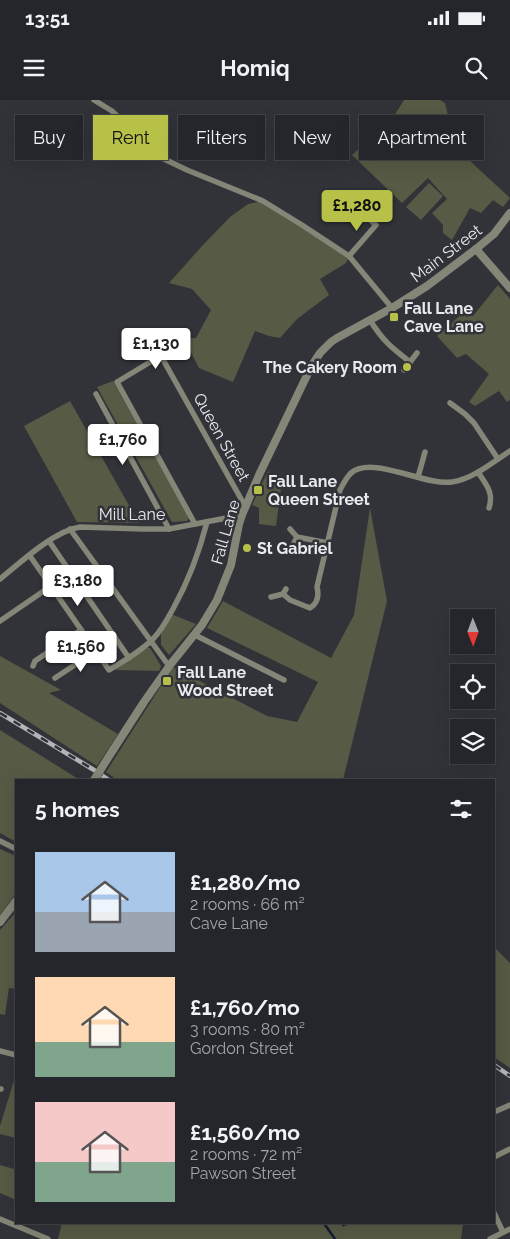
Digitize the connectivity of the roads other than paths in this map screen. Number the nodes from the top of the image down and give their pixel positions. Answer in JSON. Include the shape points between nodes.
{"nodes":[{"id":1,"x":94,"y":100,"type":"edge"},
{"id":2,"x":356,"y":208,"type":"dead end"},
{"id":3,"x":510,"y":213,"type":"edge"},
{"id":4,"x":476,"y":249,"type":"junction"},
{"id":5,"x":349,"y":256,"type":"junction"},
{"id":6,"x":510,"y":288,"type":"edge"},
{"id":7,"x":392,"y":308,"type":"junction"},
{"id":8,"x":370,"y":320,"type":"junction"},
{"id":9,"x":185,"y":341,"type":"dead end"},
{"id":10,"x":417,"y":353,"type":"dead end"},
{"id":11,"x":161,"y":356,"type":"junction"},
{"id":12,"x":410,"y":362,"type":"junction"},
{"id":13,"x":404,"y":370,"type":"dead end"},
{"id":14,"x":96,"y":394,"type":"dead end"},
{"id":15,"x":450,"y":404,"type":"dead end"},
{"id":16,"x":470,"y":408,"type":"dead end"},
{"id":17,"x":465,"y":414,"type":"junction"},
{"id":18,"x":510,"y":451,"type":"edge"},
{"id":19,"x":425,"y":452,"type":"dead end"},
{"id":20,"x":498,"y":459,"type":"junction"},
{"id":21,"x":478,"y":472,"type":"junction"},
{"id":22,"x":418,"y":477,"type":"junction"},
{"id":23,"x":246,"y":506,"type":"junction"},
{"id":24,"x":489,"y":508,"type":"dead end"},
{"id":25,"x":242,"y":515,"type":"junction"},
{"id":26,"x":207,"y":522,"type":"junction"},
{"id":27,"x":195,"y":524,"type":"junction"},
{"id":28,"x":169,"y":528,"type":"junction"},
{"id":29,"x":290,"y":528,"type":"dead end"},
{"id":30,"x":70,"y":529,"type":"junction"},
{"id":31,"x":297,"y":537,"type":"junction"},
{"id":32,"x":49,"y":541,"type":"junction"},
{"id":33,"x":328,"y":543,"type":"junction"},
{"id":34,"x":292,"y":547,"type":"dead end"},
{"id":35,"x":30,"y":556,"type":"junction"},
{"id":36,"x":0,"y":579,"type":"edge"},
{"id":37,"x":51,"y":586,"type":"junction"},
{"id":38,"x":271,"y":597,"type":"dead end"},
{"id":39,"x":310,"y":608,"type":"junction"},
{"id":40,"x":310,"y":616,"type":"dead end"},
{"id":41,"x":0,"y":621,"type":"edge"},
{"id":42,"x":81,"y":630,"type":"junction"},
{"id":43,"x":195,"y":634,"type":"junction"},
{"id":44,"x":151,"y":641,"type":"junction"},
{"id":45,"x":96,"y":651,"type":"junction"},
{"id":46,"x":129,"y":658,"type":"junction"},
{"id":47,"x":170,"y":665,"type":"junction"},
{"id":48,"x":33,"y":666,"type":"dead end"},
{"id":49,"x":56,"y":678,"type":"dead end"},
{"id":50,"x":284,"y":680,"type":"dead end"},
{"id":51,"x":95,"y":779,"type":"edge"},
{"id":52,"x":0,"y":842,"type":"edge"},
{"id":53,"x":15,"y":848,"type":"edge"},
{"id":54,"x":15,"y":902,"type":"edge"},
{"id":55,"x":0,"y":922,"type":"edge"},
{"id":56,"x":0,"y":1052,"type":"edge"},
{"id":57,"x":15,"y":1055,"type":"edge"},
{"id":58,"x":510,"y":1105,"type":"edge"},
{"id":59,"x":495,"y":1112,"type":"edge"},
{"id":60,"x":510,"y":1149,"type":"edge"},
{"id":61,"x":495,"y":1156,"type":"edge"},
{"id":62,"x":495,"y":1214,"type":"edge"},
{"id":63,"x":0,"y":1219,"type":"edge"},
{"id":64,"x":510,"y":1229,"type":"edge"},
{"id":65,"x":503,"y":1232,"type":"junction"},
{"id":66,"x":48,"y":1239,"type":"edge"},
{"id":67,"x":490,"y":1239,"type":"edge"}],
"edges":[{"from":1,"to":5,"type":"street","via":[[112,111],[162,158],[263,201]]},
{"from":2,"to":5,"type":"street","via":[[376,225]]},
{"from":3,"to":4,"type":"street","name":"Main Street","via":[[494,234]]},
{"from":4,"to":6,"type":"street"},
{"from":4,"to":7,"type":"street","name":"Main Street"},
{"from":5,"to":7,"type":"street"},
{"from":7,"to":8,"type":"street","name":"Fall Lane"},
{"from":8,"to":12,"type":"street","via":[[392,348]]},
{"from":8,"to":23,"type":"street","name":"Fall Lane","via":[[337,338],[320,353]]},
{"from":9,"to":11,"type":"street"},
{"from":10,"to":12,"type":"street"},
{"from":11,"to":23,"type":"street","name":"Queen Street"},
{"from":11,"to":27,"type":"street","via":[[117,382]]},
{"from":12,"to":13,"type":"street"},
{"from":14,"to":28,"type":"street"},
{"from":15,"to":17,"type":"street"},
{"from":16,"to":17,"type":"street"},
{"from":17,"to":20,"type":"street"},
{"from":18,"to":20,"type":"street"},
{"from":19,"to":22,"type":"street"},
{"from":20,"to":21,"type":"street"},
{"from":21,"to":22,"type":"street","via":[[453,482]]},
{"from":21,"to":24,"type":"street","via":[[491,495]]},
{"from":22,"to":33,"type":"street","via":[[371,467],[351,473],[340,490]]},
{"from":23,"to":25,"type":"street","name":"Fall Lane"},
{"from":25,"to":26,"type":"street","name":"Mill Lane"},
{"from":25,"to":43,"type":"street","name":"Fall Lane","via":[[224,585]]},
{"from":26,"to":27,"type":"street","name":"Mill Lane"},
{"from":26,"to":44,"type":"street","via":[[190,577],[171,614]]},
{"from":27,"to":28,"type":"street","name":"Mill Lane"},
{"from":28,"to":30,"type":"street","name":"Mill Lane"},
{"from":29,"to":31,"type":"street"},
{"from":30,"to":32,"type":"street","name":"Mill Lane"},
{"from":30,"to":44,"type":"street"},
{"from":31,"to":33,"type":"street"},
{"from":31,"to":34,"type":"street"},
{"from":32,"to":35,"type":"street","name":"Mill Lane"},
{"from":32,"to":46,"type":"street"},
{"from":33,"to":39,"type":"street","via":[[317,599]]},
{"from":35,"to":36,"type":"street","name":"Mill Lane"},
{"from":35,"to":37,"type":"street"},
{"from":37,"to":41,"type":"street"},
{"from":37,"to":42,"type":"street"},
{"from":38,"to":39,"type":"street","via":[[285,592],[290,600]]},
{"from":39,"to":40,"type":"street"},
{"from":42,"to":45,"type":"street"},
{"from":42,"to":48,"type":"street","via":[[35,661]]},
{"from":43,"to":47,"type":"street","name":"Fall Lane"},
{"from":43,"to":50,"type":"street"},
{"from":44,"to":46,"type":"street"},
{"from":44,"to":47,"type":"street"},
{"from":45,"to":46,"type":"street","via":[[109,670]]},
{"from":45,"to":49,"type":"street"},
{"from":47,"to":51,"type":"street","name":"Fall Lane","bridge":true},
{"from":52,"to":53,"type":"street"},
{"from":54,"to":55,"type":"street"},
{"from":56,"to":57,"type":"street"},
{"from":58,"to":59,"type":"street"},
{"from":60,"to":61,"type":"street"},
{"from":62,"to":65,"type":"street"},
{"from":63,"to":66,"type":"street"},
{"from":64,"to":65,"type":"street"},
{"from":65,"to":67,"type":"street"}]}
